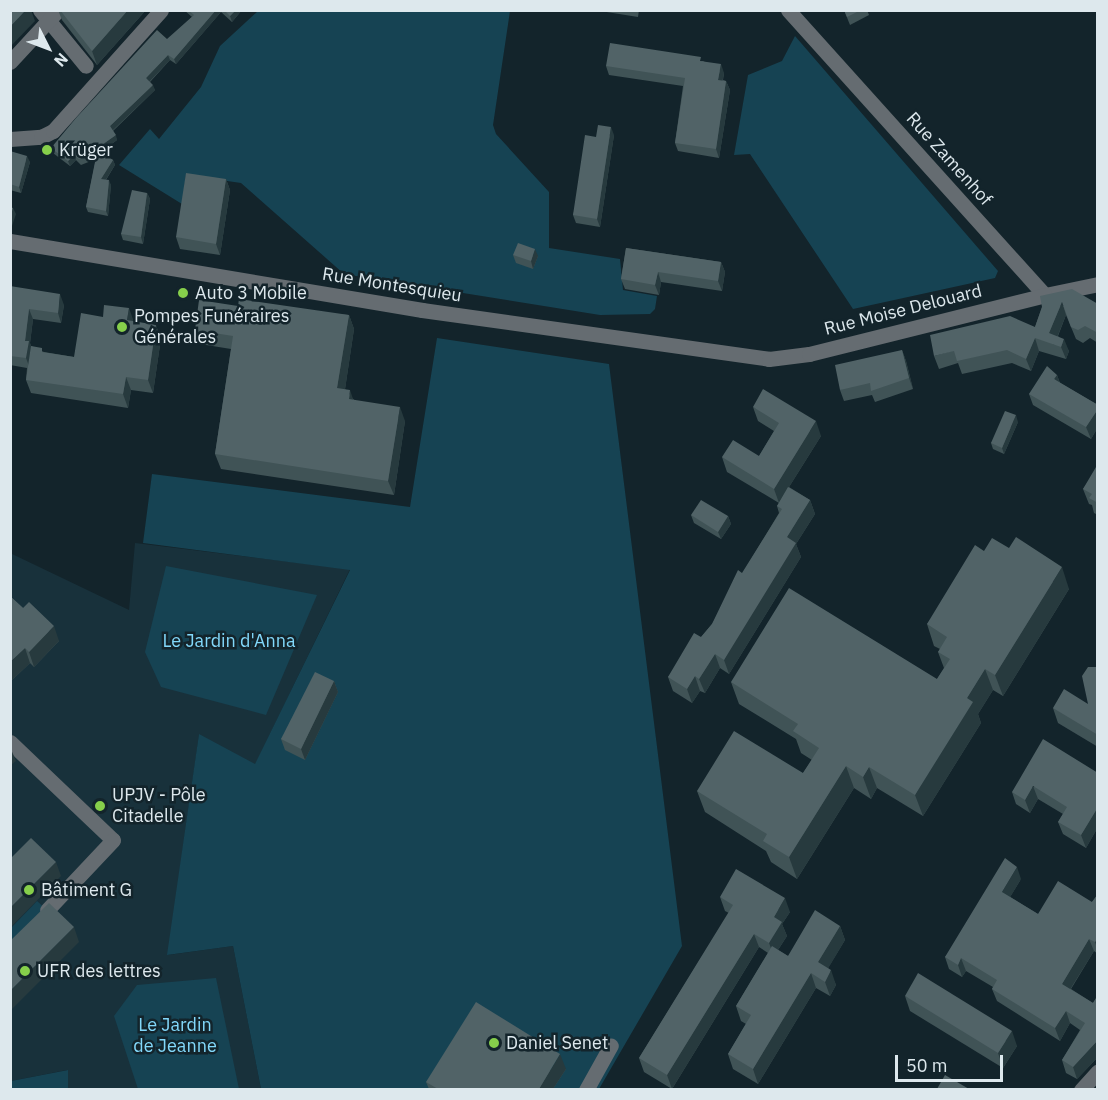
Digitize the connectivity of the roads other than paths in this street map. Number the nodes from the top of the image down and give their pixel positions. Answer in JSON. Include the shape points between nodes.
{"nodes":[{"id":1,"x":161,"y":10,"type":"edge"},
{"id":2,"x":788,"y":10,"type":"edge"},
{"id":3,"x":49,"y":14,"type":"edge"},
{"id":4,"x":10,"y":62,"type":"edge"},
{"id":5,"x":86,"y":66,"type":"dead end"},
{"id":6,"x":10,"y":139,"type":"edge"},
{"id":7,"x":10,"y":241,"type":"edge"},
{"id":8,"x":1098,"y":284,"type":"edge"},
{"id":9,"x":1045,"y":295,"type":"junction"},
{"id":10,"x":769,"y":359,"type":"joint"},
{"id":11,"x":10,"y":742,"type":"edge"},
{"id":12,"x":47,"y":910,"type":"edge"},
{"id":13,"x":611,"y":1045,"type":"dead end"},
{"id":14,"x":1098,"y":1071,"type":"edge"},
{"id":15,"x":586,"y":1089,"type":"edge"},
{"id":16,"x":1081,"y":1089,"type":"edge"}],
"edges":[{"from":1,"to":6,"type":"street","via":[[53,131],[41,137]]},
{"from":2,"to":9,"type":"street","name":"Rue Zamenhof"},
{"from":3,"to":4,"type":"street"},
{"from":3,"to":5,"type":"street"},
{"from":7,"to":10,"type":"street","name":"Rue Montesquieu","via":[[422,310]]},
{"from":8,"to":9,"type":"street"},
{"from":9,"to":10,"type":"street","name":"Rue Moise Delouard","via":[[809,354]]},
{"from":11,"to":12,"type":"street","via":[[113,840]]},
{"from":13,"to":15,"type":"street"},
{"from":14,"to":16,"type":"street"}]}
